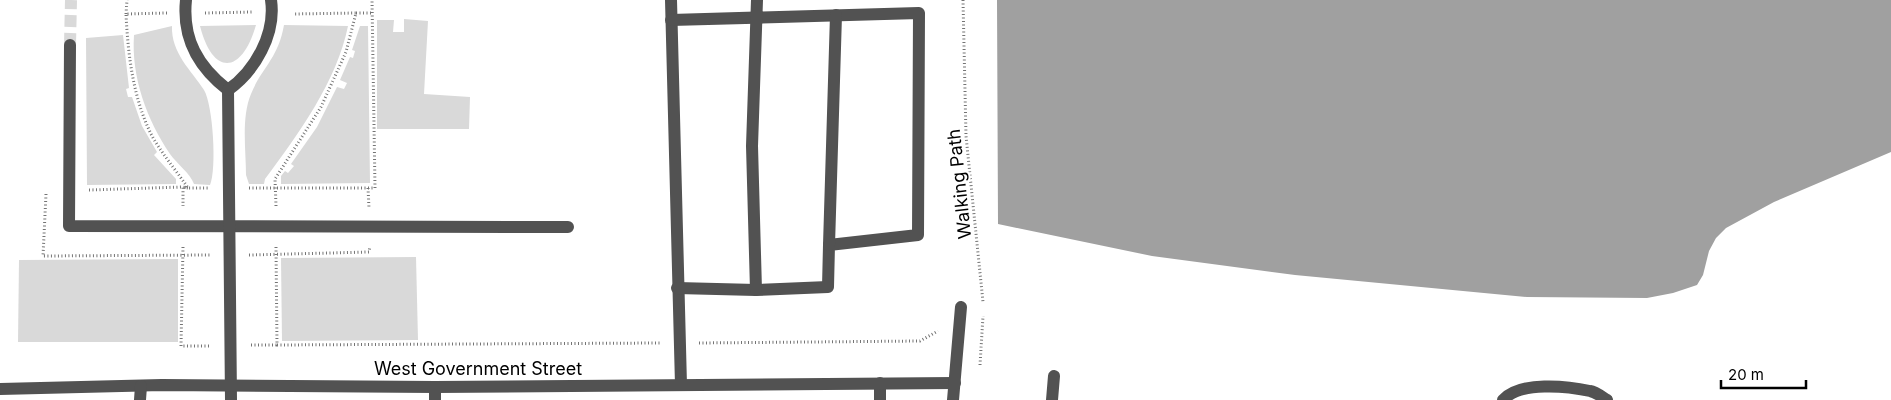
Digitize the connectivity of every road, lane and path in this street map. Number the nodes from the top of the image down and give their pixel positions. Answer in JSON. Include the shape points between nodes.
{"nodes":[{"id":1,"x":127,"y":0,"type":"edge"},
{"id":2,"x":186,"y":0,"type":"edge"},
{"id":3,"x":271,"y":0,"type":"edge"},
{"id":4,"x":372,"y":0,"type":"edge"},
{"id":5,"x":671,"y":0,"type":"edge"},
{"id":6,"x":757,"y":0,"type":"edge"},
{"id":7,"x":963,"y":0,"type":"edge"},
{"id":8,"x":356,"y":13,"type":"dead end"},
{"id":9,"x":372,"y":13,"type":"junction"},
{"id":10,"x":126,"y":14,"type":"dead end"},
{"id":11,"x":836,"y":15,"type":"junction"},
{"id":12,"x":756,"y":18,"type":"junction"},
{"id":13,"x":671,"y":20,"type":"junction"},
{"id":14,"x":70,"y":45,"type":"tunnel mouth"},
{"id":15,"x":228,"y":90,"type":"junction"},
{"id":16,"x":188,"y":188,"type":"junction"},
{"id":17,"x":230,"y":188,"type":"junction"},
{"id":18,"x":69,"y":190,"type":"junction"},
{"id":19,"x":183,"y":226,"type":"junction"},
{"id":20,"x":231,"y":226,"type":"junction"},
{"id":21,"x":568,"y":227,"type":"dead end"},
{"id":22,"x":829,"y":245,"type":"junction"},
{"id":23,"x":677,"y":288,"type":"junction"},
{"id":24,"x":756,"y":290,"type":"junction"},
{"id":25,"x":961,"y":307,"type":"dead end"},
{"id":26,"x":277,"y":345,"type":"dead end"},
{"id":27,"x":230,"y":346,"type":"junction"},
{"id":28,"x":980,"y":365,"type":"dead end"},
{"id":29,"x":1054,"y":376,"type":"dead end"},
{"id":30,"x":880,"y":383,"type":"junction"},
{"id":31,"x":955,"y":383,"type":"junction"},
{"id":32,"x":681,"y":385,"type":"junction"},
{"id":33,"x":140,"y":386,"type":"junction"},
{"id":34,"x":231,"y":386,"type":"junction"},
{"id":35,"x":435,"y":387,"type":"junction"},
{"id":36,"x":0,"y":389,"type":"edge"},
{"id":37,"x":140,"y":400,"type":"edge"},
{"id":38,"x":230,"y":400,"type":"edge"},
{"id":39,"x":435,"y":400,"type":"edge"},
{"id":40,"x":880,"y":400,"type":"edge"},
{"id":41,"x":953,"y":400,"type":"edge"},
{"id":42,"x":1052,"y":400,"type":"edge"},
{"id":43,"x":1503,"y":400,"type":"edge"},
{"id":44,"x":1607,"y":400,"type":"edge"}],
"edges":[{"from":1,"to":10,"type":"path"},
{"from":2,"to":15,"type":"street","via":[[187,30],[192,49],[209,74]]},
{"from":3,"to":15,"type":"street","via":[[271,24],[266,40],[244,77]]},
{"from":4,"to":9,"type":"path"},
{"from":5,"to":13,"type":"street"},
{"from":6,"to":12,"type":"street"},
{"from":7,"to":28,"type":"path","name":"Walking Path","via":[[966,136],[982,289]]},
{"from":8,"to":9,"type":"path"},
{"from":9,"to":17,"type":"path","via":[[375,188]]},
{"from":11,"to":12,"type":"street"},
{"from":11,"to":22,"type":"street"},
{"from":11,"to":22,"type":"street","via":[[919,13],[918,235]]},
{"from":12,"to":13,"type":"street"},
{"from":12,"to":24,"type":"street","via":[[752,146]]},
{"from":13,"to":23,"type":"street"},
{"from":14,"to":18,"type":"street"},
{"from":15,"to":17,"type":"street"},
{"from":16,"to":17,"type":"path"},
{"from":16,"to":18,"type":"path"},
{"from":16,"to":19,"type":"path","via":[[183,187]]},
{"from":17,"to":20,"type":"street"},
{"from":18,"to":19,"type":"street","via":[[69,226]]},
{"from":19,"to":20,"type":"street"},
{"from":19,"to":27,"type":"path","via":[[182,346]]},
{"from":20,"to":21,"type":"street"},
{"from":20,"to":27,"type":"street"},
{"from":22,"to":24,"type":"street","via":[[828,287]]},
{"from":23,"to":24,"type":"street"},
{"from":23,"to":32,"type":"street"},
{"from":25,"to":31,"type":"street"},
{"from":26,"to":27,"type":"path"},
{"from":27,"to":34,"type":"street"},
{"from":29,"to":42,"type":"street"},
{"from":30,"to":31,"type":"street","name":"West Government Street"},
{"from":30,"to":32,"type":"street","name":"West Government Street"},
{"from":30,"to":40,"type":"street"},
{"from":31,"to":41,"type":"street"},
{"from":32,"to":35,"type":"street","name":"West Government Street"},
{"from":33,"to":34,"type":"street","name":"West Government Street"},
{"from":33,"to":36,"type":"street","name":"West Government Street"},
{"from":33,"to":37,"type":"street"},
{"from":34,"to":35,"type":"street","name":"West Government Street"},
{"from":34,"to":38,"type":"street"},
{"from":35,"to":39,"type":"street"},
{"from":43,"to":44,"type":"street","via":[[1509,393],[1541,386],[1592,391]]}]}
